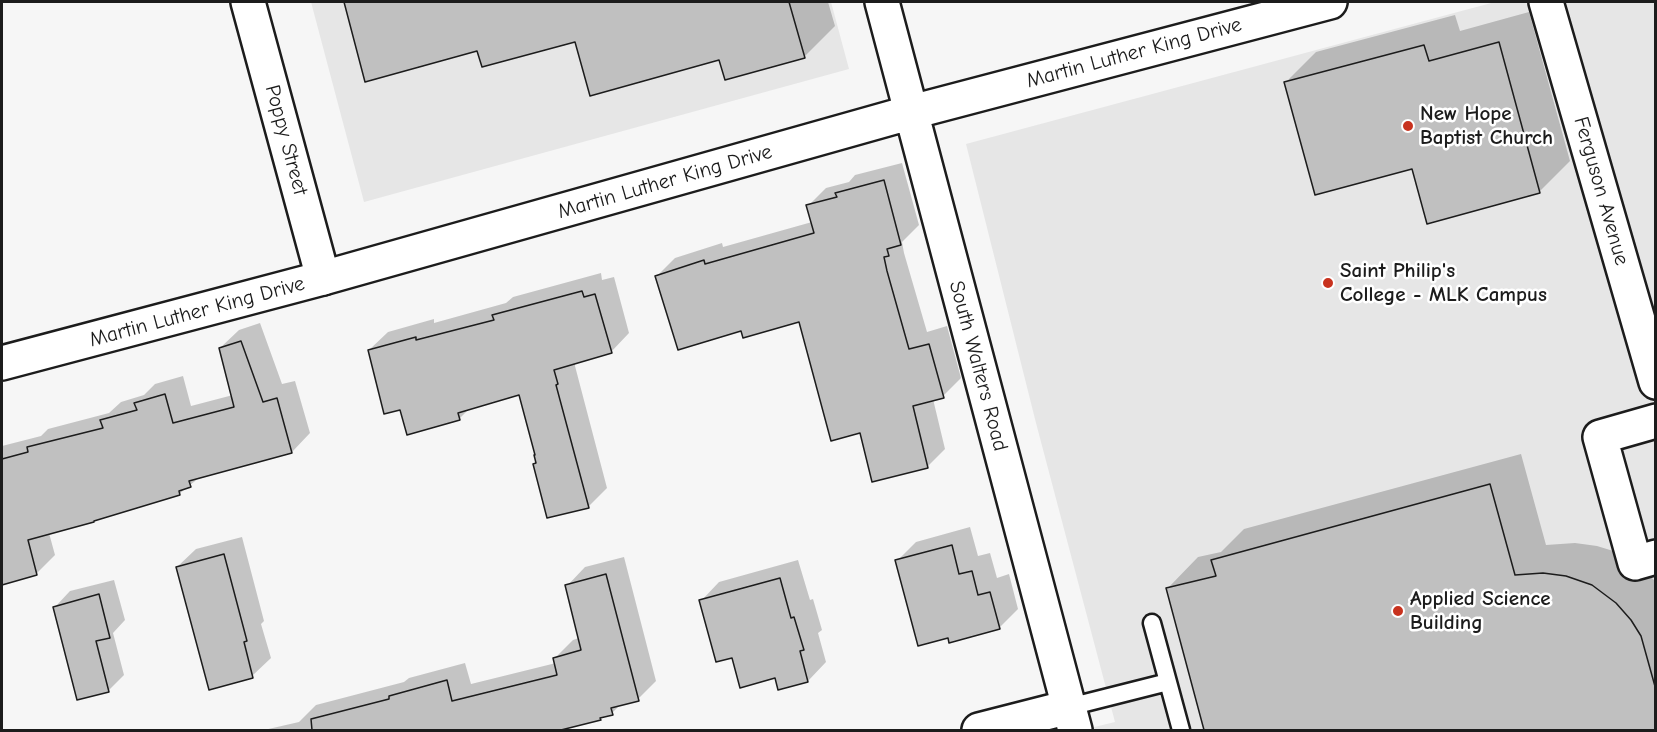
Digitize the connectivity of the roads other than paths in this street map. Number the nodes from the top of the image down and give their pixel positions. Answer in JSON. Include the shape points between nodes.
{"nodes":[{"id":1,"x":248,"y":2,"type":"edge"},
{"id":2,"x":882,"y":2,"type":"edge"},
{"id":3,"x":1330,"y":2,"type":"edge"},
{"id":4,"x":1546,"y":2,"type":"edge"},
{"id":5,"x":912,"y":112,"type":"junction"},
{"id":6,"x":323,"y":278,"type":"junction"},
{"id":7,"x":2,"y":363,"type":"edge"},
{"id":8,"x":1656,"y":382,"type":"edge"},
{"id":9,"x":1656,"y":421,"type":"edge"},
{"id":10,"x":1656,"y":557,"type":"edge"},
{"id":11,"x":1152,"y":623,"type":"dead end"},
{"id":12,"x":1168,"y":682,"type":"junction"},
{"id":13,"x":1072,"y":719,"type":"edge"},
{"id":14,"x":979,"y":730,"type":"edge"},
{"id":15,"x":1181,"y":730,"type":"edge"}],
"edges":[{"from":1,"to":6,"type":"main road","name":"Poppy Street"},
{"from":2,"to":5,"type":"main road","name":"South Walters Road"},
{"from":3,"to":5,"type":"main road","name":"Martin Luther King Drive"},
{"from":4,"to":8,"type":"main road","name":"Ferguson Avenue"},
{"from":5,"to":6,"type":"main road","name":"Martin Luther King Drive"},
{"from":5,"to":13,"type":"main road","name":"South Walters Road"},
{"from":6,"to":7,"type":"main road","name":"Martin Luther King Drive"},
{"from":9,"to":10,"type":"main road","via":[[1600,437],[1635,563]]},
{"from":11,"to":12,"type":"lane"},
{"from":12,"to":13,"type":"lane"},
{"from":12,"to":15,"type":"lane"},
{"from":13,"to":14,"type":"main road"}]}
